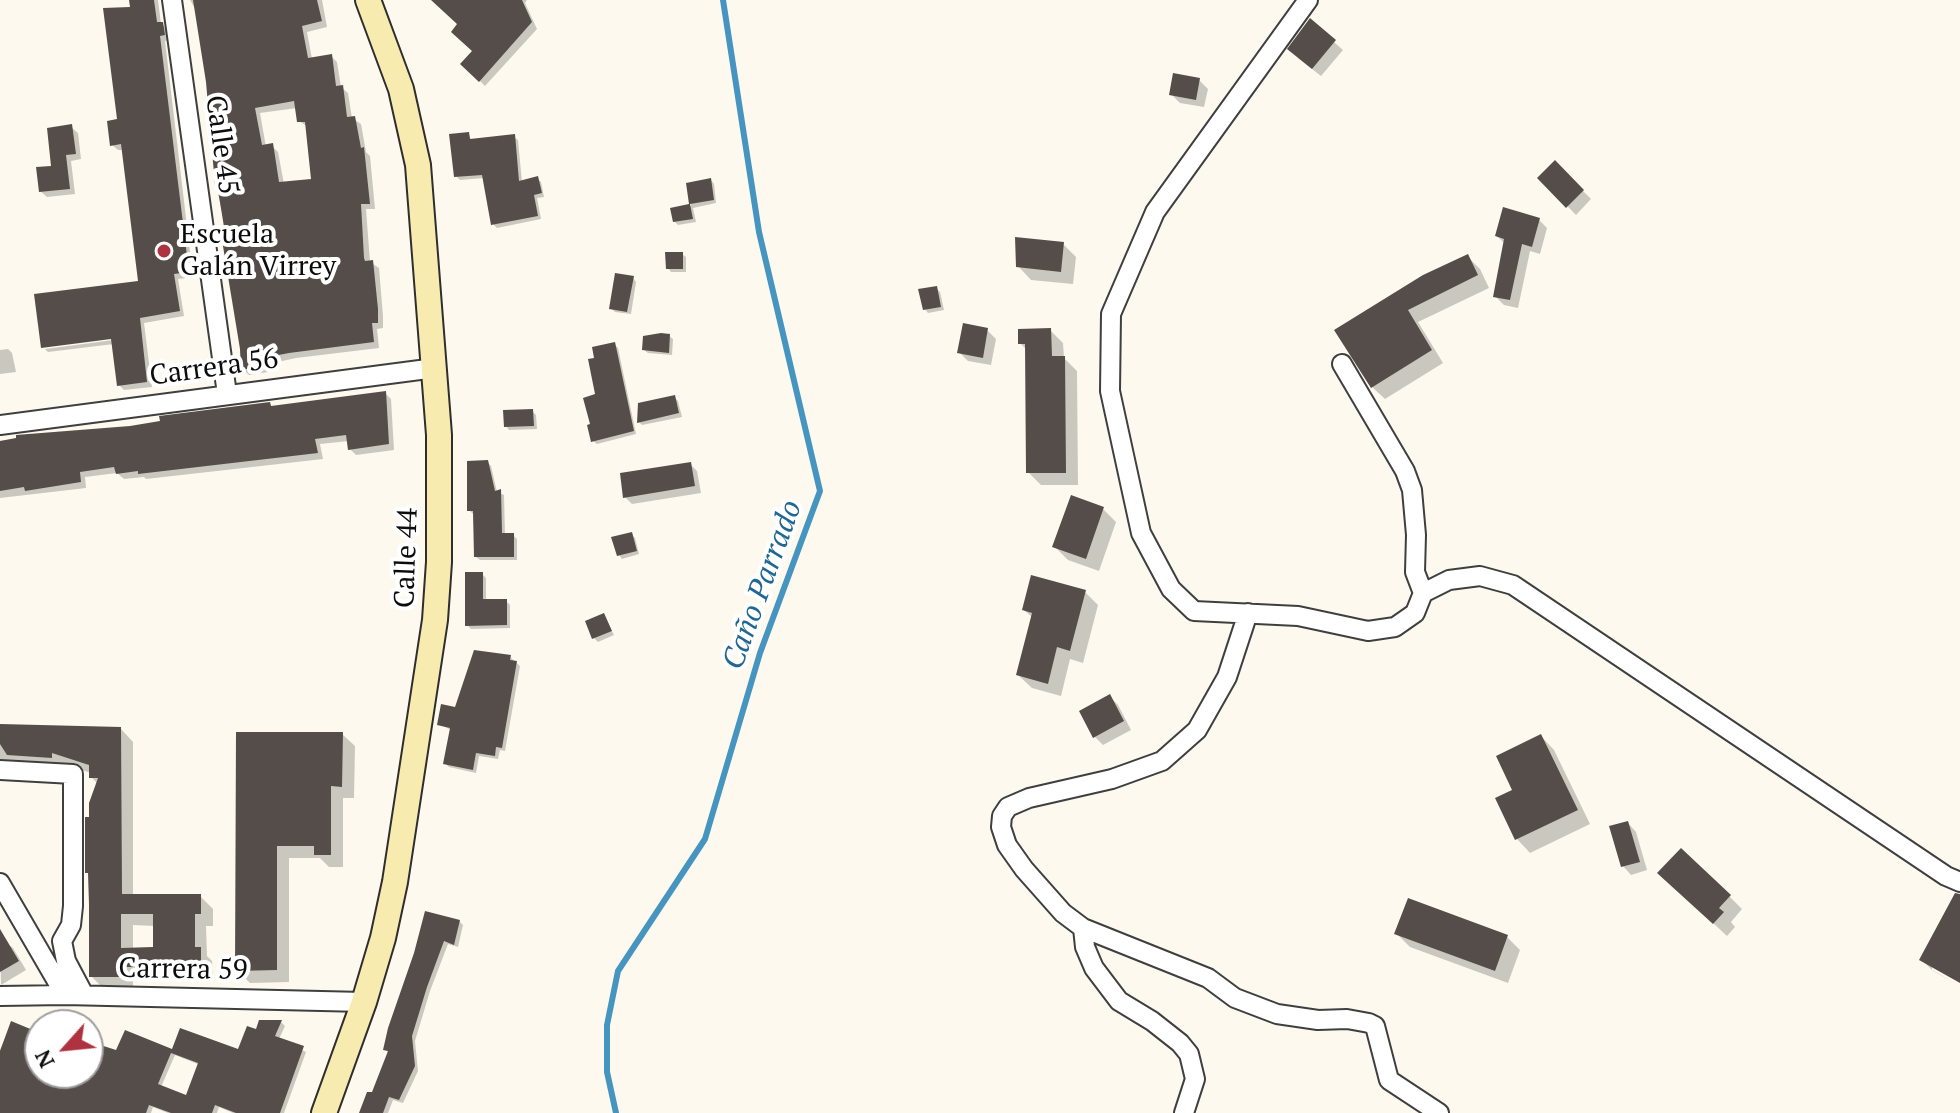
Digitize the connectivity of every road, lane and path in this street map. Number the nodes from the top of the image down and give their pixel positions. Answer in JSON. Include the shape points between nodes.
{"nodes":[{"id":1,"x":172,"y":0,"type":"edge"},
{"id":2,"x":368,"y":0,"type":"edge"},
{"id":3,"x":1308,"y":0,"type":"edge"},
{"id":4,"x":1342,"y":364,"type":"dead end"},
{"id":5,"x":435,"y":368,"type":"junction"},
{"id":6,"x":227,"y":394,"type":"junction"},
{"id":7,"x":0,"y":425,"type":"edge"},
{"id":8,"x":1423,"y":593,"type":"junction"},
{"id":9,"x":1248,"y":613,"type":"junction"},
{"id":10,"x":0,"y":770,"type":"edge"},
{"id":11,"x":1960,"y":882,"type":"edge"},
{"id":12,"x":0,"y":883,"type":"edge"},
{"id":13,"x":1083,"y":928,"type":"junction"},
{"id":14,"x":74,"y":995,"type":"junction"},
{"id":15,"x":0,"y":996,"type":"edge"},
{"id":16,"x":364,"y":1002,"type":"junction"},
{"id":17,"x":324,"y":1113,"type":"edge"},
{"id":18,"x":1184,"y":1113,"type":"edge"},
{"id":19,"x":1439,"y":1113,"type":"edge"}],
"edges":[{"from":1,"to":6,"type":"street","name":"Calle 45"},
{"from":2,"to":5,"type":"main road","name":"Calle 44","via":[[401,89],[418,165]]},
{"from":3,"to":9,"type":"street","via":[[1155,212],[1111,314],[1110,391],[1141,533],[1171,589],[1194,611]]},
{"from":4,"to":8,"type":"street","via":[[1412,490],[1415,572]]},
{"from":5,"to":6,"type":"street","name":"Carrera 56"},
{"from":5,"to":16,"type":"main road","name":"Calle 44","via":[[435,620],[395,882]]},
{"from":6,"to":7,"type":"street","name":"Carrera 56"},
{"from":8,"to":9,"type":"street","via":[[1415,613],[1395,627],[1368,631],[1298,616]]},
{"from":8,"to":11,"type":"street","via":[[1449,580],[1480,576],[1513,585]]},
{"from":9,"to":13,"type":"street","via":[[1227,677],[1197,730],[1162,761],[1029,798],[1008,807],[1002,816],[1007,845],[1024,869]]},
{"from":10,"to":14,"type":"street","via":[[73,774],[73,906],[62,941]]},
{"from":12,"to":14,"type":"street"},
{"from":13,"to":18,"type":"street","via":[[1094,968],[1119,1001],[1189,1054],[1195,1079]]},
{"from":13,"to":19,"type":"street","via":[[1208,978],[1235,998],[1277,1014],[1375,1026],[1389,1080]]},
{"from":14,"to":15,"type":"street","name":"Carrera 59"},
{"from":14,"to":16,"type":"street","name":"Carrera 59"},
{"from":16,"to":17,"type":"main road","name":"Calle 44"}]}
